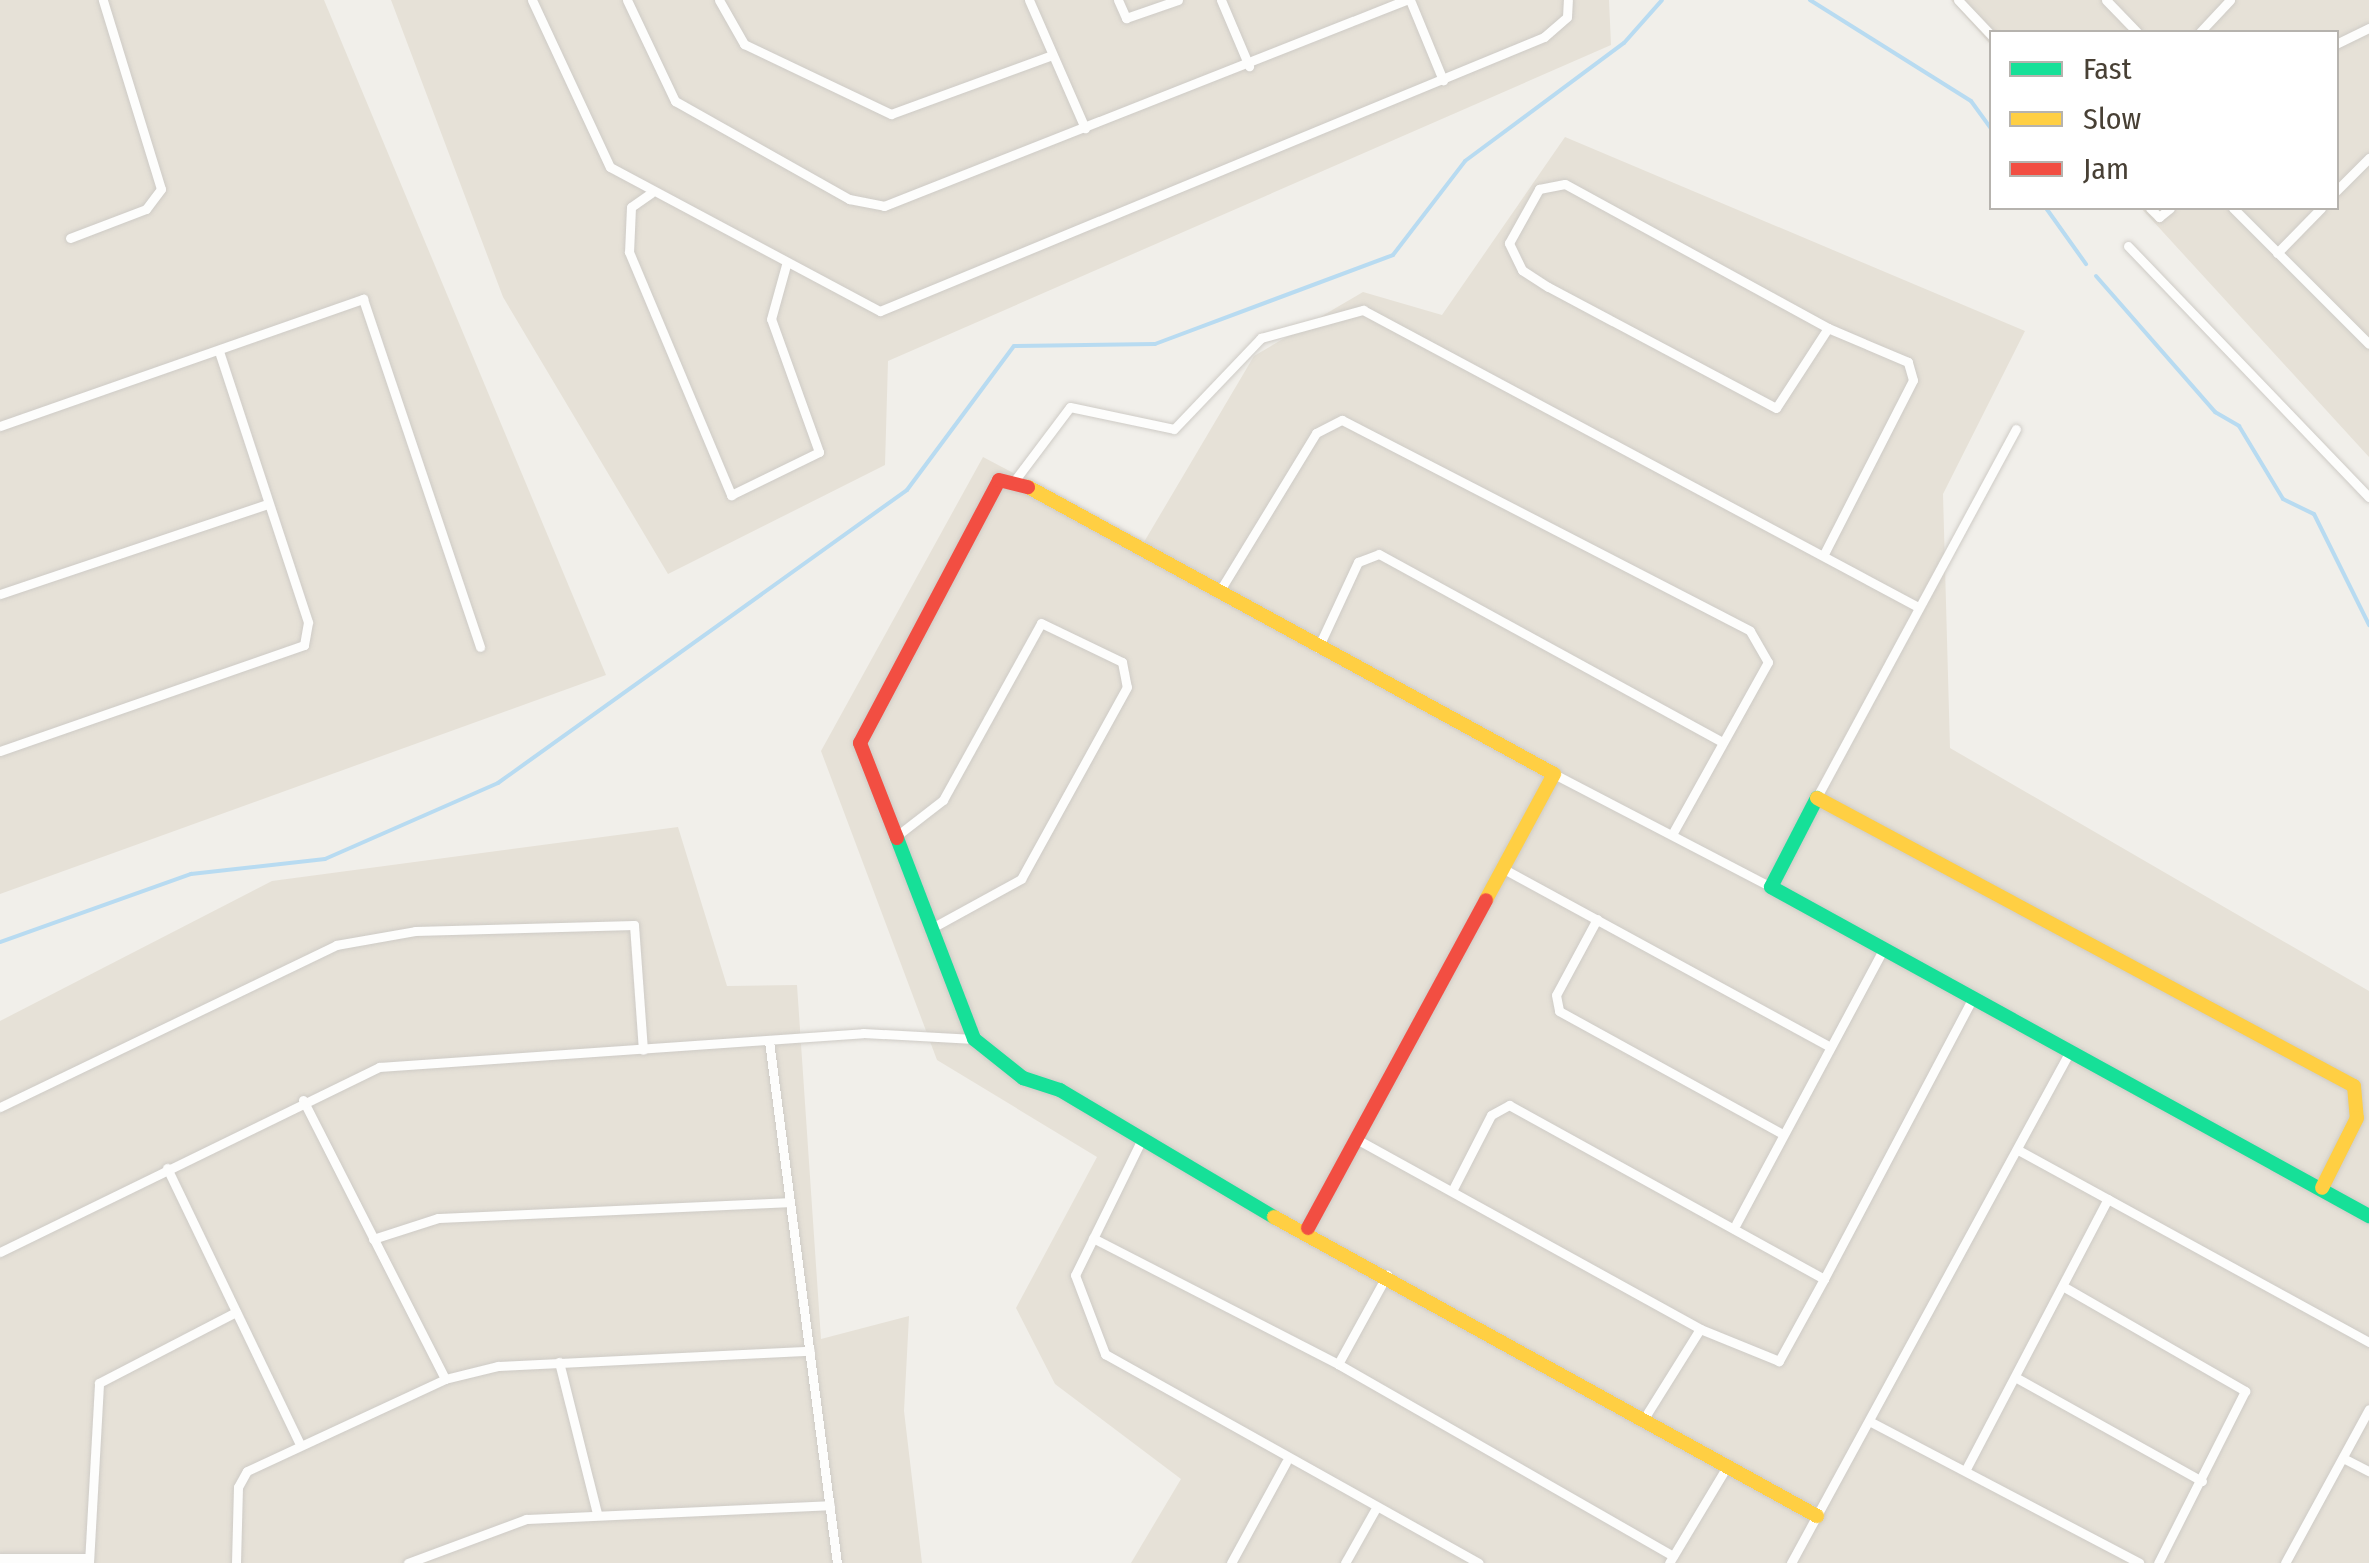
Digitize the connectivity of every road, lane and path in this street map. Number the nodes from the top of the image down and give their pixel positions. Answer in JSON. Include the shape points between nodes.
{"nodes":[{"id":1,"x":103,"y":0,"type":"edge"},
{"id":2,"x":532,"y":0,"type":"edge"},
{"id":3,"x":627,"y":0,"type":"edge"},
{"id":4,"x":719,"y":0,"type":"edge"},
{"id":5,"x":1030,"y":0,"type":"edge"},
{"id":6,"x":1118,"y":0,"type":"edge"},
{"id":7,"x":1178,"y":0,"type":"edge"},
{"id":8,"x":1221,"y":0,"type":"edge"},
{"id":9,"x":1408,"y":0,"type":"edge"},
{"id":10,"x":1568,"y":0,"type":"edge"},
{"id":11,"x":1958,"y":0,"type":"edge"},
{"id":12,"x":2106,"y":0,"type":"edge"},
{"id":13,"x":2230,"y":0,"type":"edge"},
{"id":14,"x":2209,"y":23,"type":"junction"},
{"id":15,"x":2369,"y":28,"type":"edge"},
{"id":16,"x":2135,"y":30,"type":"edge"},
{"id":17,"x":2202,"y":30,"type":"edge"},
{"id":18,"x":2215,"y":30,"type":"edge"},
{"id":19,"x":1989,"y":33,"type":"edge"},
{"id":20,"x":2339,"y":43,"type":"edge"},
{"id":21,"x":1052,"y":54,"type":"junction"},
{"id":22,"x":1249,"y":66,"type":"junction"},
{"id":23,"x":1442,"y":80,"type":"junction"},
{"id":24,"x":1085,"y":128,"type":"junction"},
{"id":25,"x":2369,"y":158,"type":"edge"},
{"id":26,"x":2339,"y":188,"type":"edge"},
{"id":27,"x":651,"y":192,"type":"junction"},
{"id":28,"x":2236,"y":210,"type":"edge"},
{"id":29,"x":2319,"y":210,"type":"edge"},
{"id":30,"x":70,"y":238,"type":"dead end"},
{"id":31,"x":2128,"y":246,"type":"dead end"},
{"id":32,"x":2277,"y":253,"type":"junction"},
{"id":33,"x":786,"y":265,"type":"junction"},
{"id":34,"x":1828,"y":328,"type":"junction"},
{"id":35,"x":2369,"y":344,"type":"edge"},
{"id":36,"x":219,"y":351,"type":"junction"},
{"id":37,"x":0,"y":426,"type":"edge"},
{"id":38,"x":2016,"y":428,"type":"dead end"},
{"id":39,"x":1015,"y":480,"type":"junction"},
{"id":40,"x":2369,"y":497,"type":"edge"},
{"id":41,"x":267,"y":504,"type":"junction"},
{"id":42,"x":1826,"y":552,"type":"junction"},
{"id":43,"x":1218,"y":592,"type":"junction"},
{"id":44,"x":0,"y":594,"type":"edge"},
{"id":45,"x":1918,"y":607,"type":"junction"},
{"id":46,"x":480,"y":647,"type":"dead end"},
{"id":47,"x":1318,"y":648,"type":"junction"},
{"id":48,"x":1722,"y":742,"type":"junction"},
{"id":49,"x":0,"y":750,"type":"edge"},
{"id":50,"x":1554,"y":774,"type":"junction"},
{"id":51,"x":1818,"y":795,"type":"junction"},
{"id":52,"x":1673,"y":833,"type":"junction"},
{"id":53,"x":891,"y":840,"type":"junction"},
{"id":54,"x":1502,"y":868,"type":"junction"},
{"id":55,"x":1770,"y":887,"type":"junction"},
{"id":56,"x":1598,"y":919,"type":"junction"},
{"id":57,"x":930,"y":929,"type":"junction"},
{"id":58,"x":1882,"y":950,"type":"junction"},
{"id":59,"x":1972,"y":1000,"type":"junction"},
{"id":60,"x":974,"y":1039,"type":"junction"},
{"id":61,"x":770,"y":1041,"type":"junction"},
{"id":62,"x":1830,"y":1048,"type":"junction"},
{"id":63,"x":643,"y":1050,"type":"junction"},
{"id":64,"x":2069,"y":1053,"type":"junction"},
{"id":65,"x":303,"y":1100,"type":"junction"},
{"id":66,"x":0,"y":1107,"type":"edge"},
{"id":67,"x":1782,"y":1134,"type":"junction"},
{"id":68,"x":1360,"y":1141,"type":"junction"},
{"id":69,"x":1140,"y":1144,"type":"junction"},
{"id":70,"x":2020,"y":1151,"type":"junction"},
{"id":71,"x":167,"y":1168,"type":"junction"},
{"id":72,"x":2322,"y":1188,"type":"junction"},
{"id":73,"x":1452,"y":1190,"type":"junction"},
{"id":74,"x":2108,"y":1199,"type":"junction"},
{"id":75,"x":788,"y":1202,"type":"junction"},
{"id":76,"x":2369,"y":1216,"type":"edge"},
{"id":77,"x":1736,"y":1224,"type":"junction"},
{"id":78,"x":1308,"y":1228,"type":"junction"},
{"id":79,"x":1092,"y":1238,"type":"junction"},
{"id":80,"x":373,"y":1239,"type":"junction"},
{"id":81,"x":0,"y":1252,"type":"edge"},
{"id":82,"x":1388,"y":1273,"type":"junction"},
{"id":83,"x":1824,"y":1279,"type":"junction"},
{"id":84,"x":2066,"y":1288,"type":"junction"},
{"id":85,"x":236,"y":1312,"type":"junction"},
{"id":86,"x":1700,"y":1329,"type":"junction"},
{"id":87,"x":2369,"y":1342,"type":"edge"},
{"id":88,"x":810,"y":1351,"type":"junction"},
{"id":89,"x":559,"y":1362,"type":"junction"},
{"id":90,"x":1338,"y":1364,"type":"junction"},
{"id":91,"x":2016,"y":1377,"type":"junction"},
{"id":92,"x":445,"y":1379,"type":"junction"},
{"id":93,"x":2369,"y":1408,"type":"edge"},
{"id":94,"x":1645,"y":1417,"type":"junction"},
{"id":95,"x":1871,"y":1422,"type":"junction"},
{"id":96,"x":299,"y":1442,"type":"junction"},
{"id":97,"x":2343,"y":1458,"type":"junction"},
{"id":98,"x":1286,"y":1462,"type":"junction"},
{"id":99,"x":1728,"y":1465,"type":"junction"},
{"id":100,"x":1966,"y":1469,"type":"junction"},
{"id":101,"x":2369,"y":1472,"type":"edge"},
{"id":102,"x":2202,"y":1482,"type":"junction"},
{"id":103,"x":830,"y":1505,"type":"junction"},
{"id":104,"x":1376,"y":1508,"type":"junction"},
{"id":105,"x":597,"y":1513,"type":"junction"},
{"id":106,"x":1817,"y":1516,"type":"junction"},
{"id":107,"x":0,"y":1558,"type":"edge"},
{"id":108,"x":89,"y":1560,"type":"edge"},
{"id":109,"x":1467,"y":1560,"type":"edge"},
{"id":110,"x":1671,"y":1560,"type":"edge"},
{"id":111,"x":236,"y":1563,"type":"edge"},
{"id":112,"x":408,"y":1563,"type":"edge"},
{"id":113,"x":837,"y":1563,"type":"edge"},
{"id":114,"x":1231,"y":1563,"type":"edge"},
{"id":115,"x":1345,"y":1563,"type":"edge"},
{"id":116,"x":1479,"y":1563,"type":"edge"},
{"id":117,"x":1791,"y":1563,"type":"edge"},
{"id":118,"x":2140,"y":1563,"type":"edge"},
{"id":119,"x":2158,"y":1563,"type":"edge"},
{"id":120,"x":2285,"y":1563,"type":"edge"}],
"edges":[{"from":1,"to":30,"type":"street","via":[[160,189],[146,210]]},
{"from":2,"to":27,"type":"street","via":[[599,156]]},
{"from":3,"to":24,"type":"street","via":[[675,102],[866,205],[908,200]]},
{"from":4,"to":21,"type":"street","via":[[744,44],[891,114]]},
{"from":5,"to":21,"type":"street"},
{"from":6,"to":7,"type":"street","via":[[1126,18]]},
{"from":8,"to":22,"type":"street"},
{"from":9,"to":22,"type":"street"},
{"from":9,"to":23,"type":"street"},
{"from":10,"to":23,"type":"street","via":[[1567,17],[1544,38]]},
{"from":11,"to":19,"type":"street"},
{"from":12,"to":16,"type":"street"},
{"from":13,"to":14,"type":"street"},
{"from":14,"to":17,"type":"street"},
{"from":14,"to":18,"type":"street"},
{"from":15,"to":20,"type":"street"},
{"from":21,"to":24,"type":"street"},
{"from":22,"to":24,"type":"street"},
{"from":23,"to":33,"type":"street","via":[[894,310],[871,309]]},
{"from":25,"to":26,"type":"street"},
{"from":27,"to":33,"type":"street"},
{"from":27,"to":33,"type":"street","via":[[632,207],[630,252],[731,495],[819,452],[771,319]]},
{"from":28,"to":32,"type":"street"},
{"from":29,"to":32,"type":"street"},
{"from":31,"to":40,"type":"street"},
{"from":32,"to":35,"type":"street"},
{"from":34,"to":34,"type":"street","via":[[1565,184],[1538,189],[1508,244],[1522,270],[1548,286],[1776,408]]},
{"from":34,"to":42,"type":"street","via":[[1914,370]]},
{"from":36,"to":37,"type":"street"},
{"from":36,"to":41,"type":"street"},
{"from":36,"to":46,"type":"street","via":[[363,299]]},
{"from":38,"to":45,"type":"street"},
{"from":39,"to":42,"type":"street","via":[[1070,407],[1174,429],[1261,338],[1363,310]]},
{"from":39,"to":43,"type":"street"},
{"from":39,"to":53,"type":"street","via":[[992,486],[860,743]]},
{"from":41,"to":44,"type":"street"},
{"from":41,"to":49,"type":"street","via":[[308,622],[304,645]]},
{"from":42,"to":45,"type":"street"},
{"from":43,"to":47,"type":"street"},
{"from":43,"to":48,"type":"street","via":[[1316,432],[1342,420],[1760,639],[1768,662]]},
{"from":45,"to":51,"type":"street"},
{"from":47,"to":48,"type":"street","via":[[1358,562],[1379,554]]},
{"from":47,"to":50,"type":"street"},
{"from":48,"to":52,"type":"street"},
{"from":50,"to":52,"type":"street"},
{"from":50,"to":54,"type":"street"},
{"from":51,"to":55,"type":"street"},
{"from":51,"to":72,"type":"street","via":[[2354,1086],[2357,1118]]},
{"from":52,"to":55,"type":"street"},
{"from":53,"to":57,"type":"street"},
{"from":53,"to":57,"type":"street","via":[[943,800],[1041,623],[1122,662],[1126,686],[1021,879]]},
{"from":54,"to":56,"type":"street"},
{"from":54,"to":68,"type":"street"},
{"from":55,"to":58,"type":"street"},
{"from":56,"to":62,"type":"street"},
{"from":56,"to":67,"type":"street","via":[[1556,995],[1559,1011]]},
{"from":57,"to":60,"type":"street"},
{"from":58,"to":59,"type":"street"},
{"from":58,"to":62,"type":"street"},
{"from":59,"to":64,"type":"street"},
{"from":59,"to":83,"type":"street"},
{"from":60,"to":61,"type":"street","via":[[862,1033]]},
{"from":60,"to":69,"type":"street"},
{"from":61,"to":63,"type":"street"},
{"from":61,"to":75,"type":"street"},
{"from":62,"to":67,"type":"street"},
{"from":63,"to":65,"type":"street","via":[[408,1061]]},
{"from":63,"to":66,"type":"street","via":[[634,925],[414,931],[336,945]]},
{"from":64,"to":70,"type":"street"},
{"from":64,"to":72,"type":"street"},
{"from":65,"to":71,"type":"street"},
{"from":65,"to":80,"type":"street"},
{"from":67,"to":77,"type":"street"},
{"from":68,"to":73,"type":"street"},
{"from":68,"to":78,"type":"street"},
{"from":69,"to":78,"type":"street"},
{"from":69,"to":79,"type":"street"},
{"from":70,"to":74,"type":"street"},
{"from":70,"to":95,"type":"street"},
{"from":71,"to":81,"type":"street"},
{"from":71,"to":85,"type":"street"},
{"from":72,"to":76,"type":"street"},
{"from":73,"to":77,"type":"street","via":[[1491,1115],[1510,1106]]},
{"from":73,"to":86,"type":"street"},
{"from":74,"to":84,"type":"street"},
{"from":74,"to":87,"type":"street"},
{"from":75,"to":80,"type":"street","via":[[438,1218]]},
{"from":75,"to":88,"type":"street"},
{"from":77,"to":83,"type":"street"},
{"from":78,"to":82,"type":"street"},
{"from":79,"to":90,"type":"street"},
{"from":79,"to":98,"type":"street","via":[[1076,1284],[1106,1354]]},
{"from":80,"to":92,"type":"street"},
{"from":82,"to":90,"type":"street"},
{"from":82,"to":94,"type":"street"},
{"from":83,"to":86,"type":"street","via":[[1779,1361]]},
{"from":84,"to":91,"type":"street"},
{"from":84,"to":102,"type":"street","via":[[2245,1391]]},
{"from":85,"to":96,"type":"street"},
{"from":85,"to":108,"type":"street","via":[[99,1384]]},
{"from":86,"to":94,"type":"street"},
{"from":88,"to":89,"type":"street"},
{"from":88,"to":103,"type":"street"},
{"from":89,"to":92,"type":"street"},
{"from":89,"to":105,"type":"street"},
{"from":90,"to":110,"type":"street"},
{"from":91,"to":100,"type":"street"},
{"from":91,"to":102,"type":"street"},
{"from":92,"to":96,"type":"street"},
{"from":93,"to":97,"type":"street"},
{"from":94,"to":99,"type":"street"},
{"from":95,"to":100,"type":"street"},
{"from":95,"to":106,"type":"street"},
{"from":96,"to":111,"type":"street","via":[[238,1487]]},
{"from":97,"to":101,"type":"street"},
{"from":97,"to":120,"type":"street"},
{"from":98,"to":104,"type":"street"},
{"from":98,"to":114,"type":"street"},
{"from":99,"to":106,"type":"street"},
{"from":99,"to":110,"type":"street"},
{"from":100,"to":118,"type":"street"},
{"from":102,"to":119,"type":"street"},
{"from":103,"to":105,"type":"street"},
{"from":103,"to":113,"type":"street"},
{"from":104,"to":109,"type":"street"},
{"from":104,"to":115,"type":"street"},
{"from":105,"to":112,"type":"street","via":[[508,1522]]},
{"from":106,"to":117,"type":"street"},
{"from":107,"to":108,"type":"street"},
{"from":109,"to":116,"type":"street"}]}
